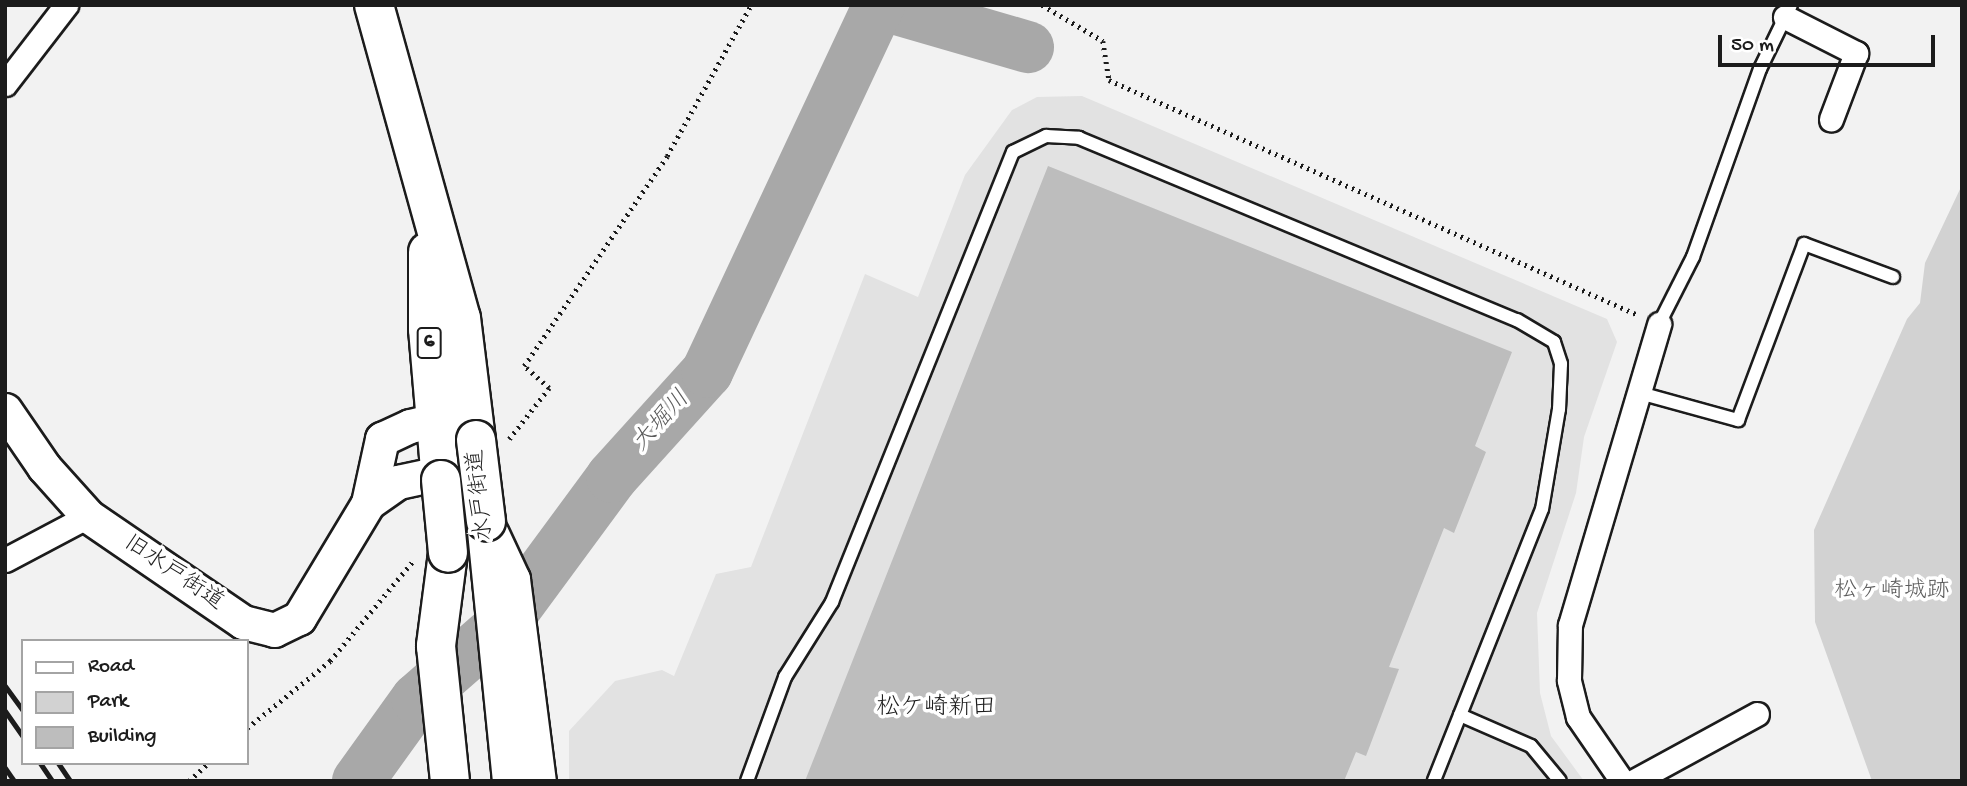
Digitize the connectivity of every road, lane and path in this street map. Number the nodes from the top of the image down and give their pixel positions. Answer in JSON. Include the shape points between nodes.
{"nodes":[{"id":1,"x":66,"y":5,"type":"edge"},
{"id":2,"x":373,"y":5,"type":"edge"},
{"id":3,"x":751,"y":5,"type":"edge"},
{"id":4,"x":1042,"y":5,"type":"edge"},
{"id":5,"x":1788,"y":11,"type":"edge"},
{"id":6,"x":5,"y":84,"type":"edge"},
{"id":7,"x":1831,"y":120,"type":"dead end"},
{"id":8,"x":429,"y":214,"type":"junction"},
{"id":9,"x":1893,"y":276,"type":"dead end"},
{"id":10,"x":1659,"y":324,"type":"junction"},
{"id":11,"x":1636,"y":392,"type":"junction"},
{"id":12,"x":5,"y":410,"type":"edge"},
{"id":13,"x":436,"y":419,"type":"junction"},
{"id":14,"x":485,"y":432,"type":"junction"},
{"id":15,"x":441,"y":476,"type":"junction"},
{"id":16,"x":368,"y":503,"type":"junction"},
{"id":17,"x":88,"y":516,"type":"junction"},
{"id":18,"x":433,"y":555,"type":"junction"},
{"id":19,"x":5,"y":560,"type":"edge"},
{"id":20,"x":1757,"y":714,"type":"dead end"},
{"id":21,"x":1460,"y":715,"type":"junction"},
{"id":22,"x":248,"y":727,"type":"edge"},
{"id":23,"x":521,"y":727,"type":"junction"},
{"id":24,"x":206,"y":765,"type":"edge"},
{"id":25,"x":465,"y":779,"type":"edge"},
{"id":26,"x":189,"y":781,"type":"edge"},
{"id":27,"x":512,"y":781,"type":"edge"},
{"id":28,"x":539,"y":781,"type":"edge"},
{"id":29,"x":747,"y":781,"type":"edge"},
{"id":30,"x":1434,"y":781,"type":"edge"},
{"id":31,"x":1560,"y":781,"type":"edge"},
{"id":32,"x":1622,"y":781,"type":"edge"},
{"id":33,"x":1634,"y":781,"type":"edge"}],
"edges":[{"from":1,"to":6,"type":"street"},
{"from":2,"to":8,"type":"highway","name":"水戸街道","number":"6"},
{"from":3,"to":14,"type":"path","via":[[667,156],[524,366],[549,388]]},
{"from":4,"to":10,"type":"path","via":[[1103,41],[1109,80]]},
{"from":5,"to":7,"type":"street","via":[[1856,53]]},
{"from":5,"to":10,"type":"lane","via":[[1760,69],[1693,257]]},
{"from":8,"to":13,"type":"highway","name":"水戸街道","number":"6","via":[[428,330]]},
{"from":8,"to":14,"type":"highway","name":"水戸街道","number":"6","via":[[461,318]]},
{"from":9,"to":11,"type":"lane","via":[[1804,244],[1738,420]]},
{"from":10,"to":11,"type":"street"},
{"from":11,"to":32,"type":"street","via":[[1570,625],[1569,680],[1578,717]]},
{"from":12,"to":17,"type":"street","name":"旧水戸街道","via":[[44,467]]},
{"from":13,"to":14,"type":"street","name":"旧水戸街道"},
{"from":13,"to":15,"type":"highway","name":"水戸街道","number":"6"},
{"from":13,"to":16,"type":"street","name":"旧水戸街道","via":[[382,439]]},
{"from":14,"to":23,"type":"highway","name":"水戸街道","number":"6","bridge":true,"via":[[486,521]]},
{"from":15,"to":16,"type":"street","name":"旧水戸街道","via":[[398,482]]},
{"from":15,"to":18,"type":"highway","name":"水戸街道","number":"6","bridge":true},
{"from":16,"to":17,"type":"street","name":"旧水戸街道","via":[[299,618],[274,630],[243,622]]},
{"from":17,"to":19,"type":"street"},
{"from":18,"to":22,"type":"path","via":[[330,661]]},
{"from":18,"to":25,"type":"highway","name":"水戸街道","number":"6"},
{"from":20,"to":33,"type":"street"},
{"from":21,"to":29,"type":"lane","via":[[1542,509],[1559,409],[1561,364],[1554,342],[1517,320],[1079,138],[1046,136],[1013,152],[832,603],[785,677]]},
{"from":21,"to":30,"type":"lane"},
{"from":21,"to":31,"type":"lane","via":[[1531,746]]},
{"from":23,"to":27,"type":"highway","name":"水戸街道","number":"6"},
{"from":23,"to":28,"type":"street"},
{"from":24,"to":26,"type":"path"}]}
